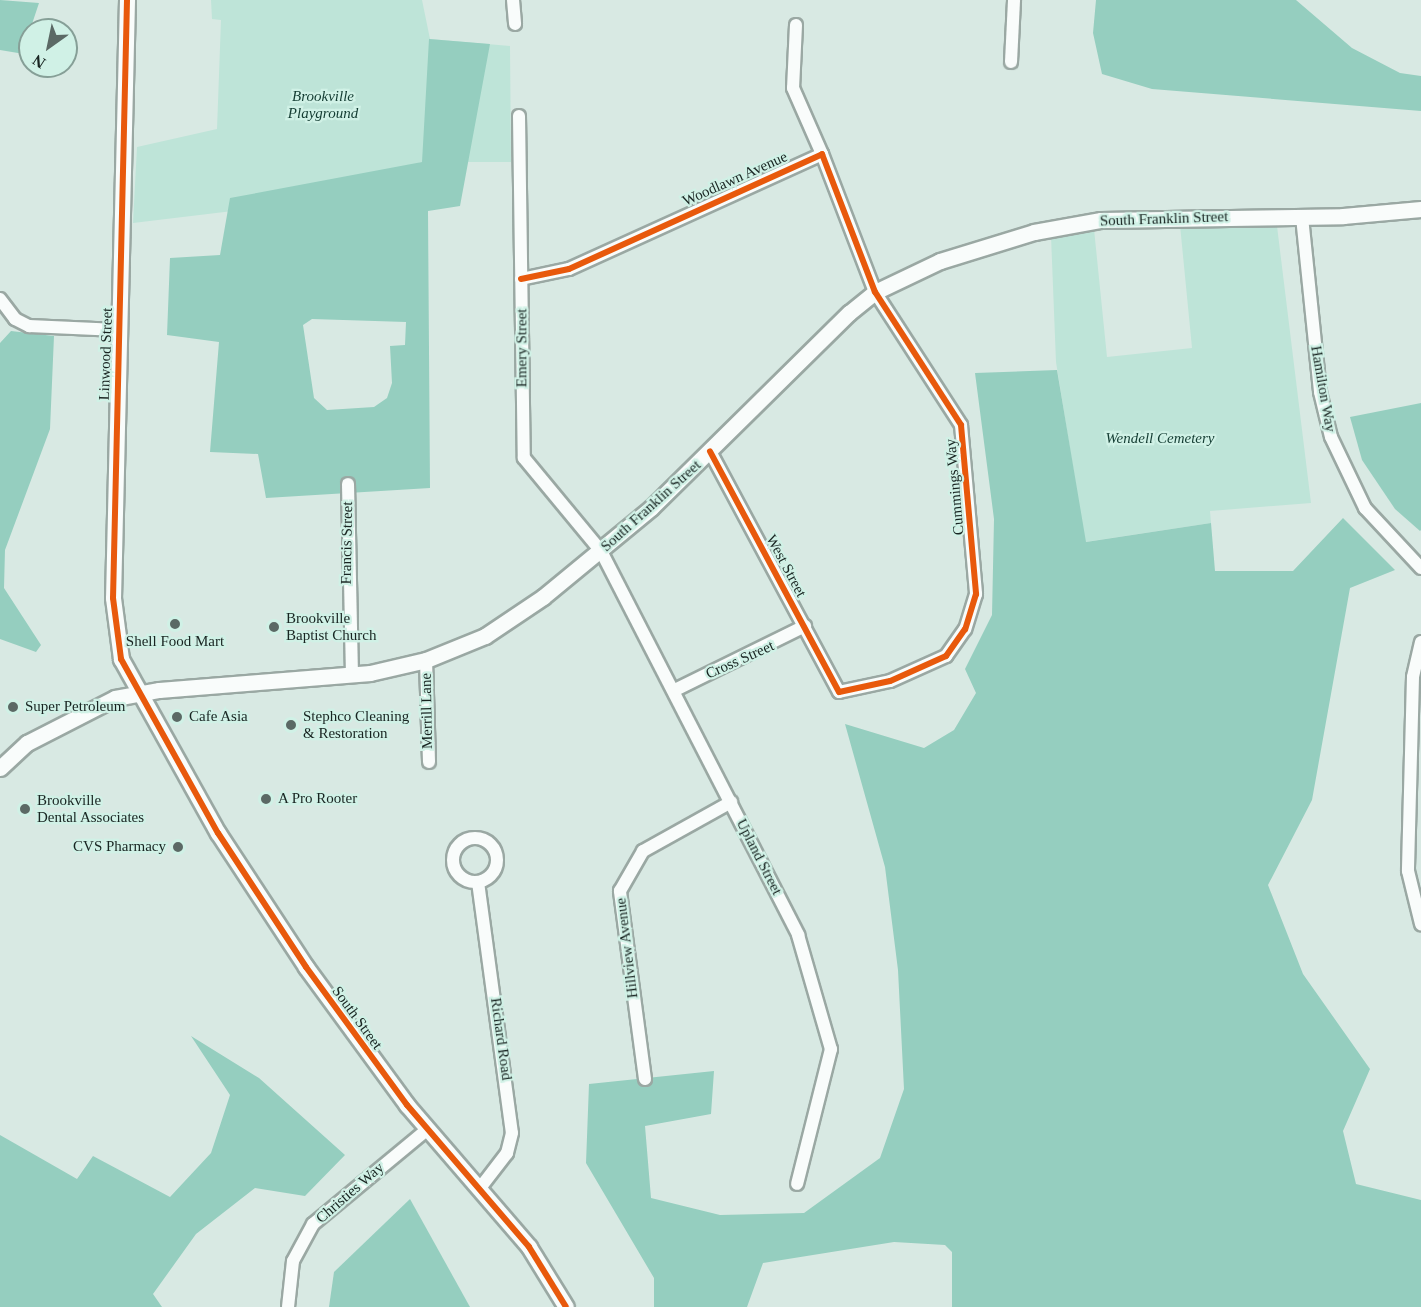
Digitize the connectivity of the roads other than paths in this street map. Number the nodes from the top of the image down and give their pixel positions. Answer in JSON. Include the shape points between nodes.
{"nodes":[{"id":1,"x":513,"y":0,"type":"edge"},
{"id":2,"x":1014,"y":0,"type":"edge"},
{"id":3,"x":128,"y":6,"type":"edge"},
{"id":4,"x":516,"y":24,"type":"dead end"},
{"id":5,"x":796,"y":25,"type":"dead end"},
{"id":6,"x":1011,"y":62,"type":"dead end"},
{"id":7,"x":519,"y":116,"type":"dead end"},
{"id":8,"x":822,"y":154,"type":"junction"},
{"id":9,"x":1421,"y":209,"type":"edge"},
{"id":10,"x":1302,"y":217,"type":"junction"},
{"id":11,"x":521,"y":279,"type":"junction"},
{"id":12,"x":876,"y":292,"type":"junction"},
{"id":13,"x":0,"y":299,"type":"edge"},
{"id":14,"x":118,"y":330,"type":"junction"},
{"id":15,"x":710,"y":451,"type":"junction"},
{"id":16,"x":348,"y":484,"type":"dead end"},
{"id":17,"x":601,"y":551,"type":"junction"},
{"id":18,"x":1421,"y":568,"type":"edge"},
{"id":19,"x":805,"y":626,"type":"junction"},
{"id":20,"x":1421,"y":642,"type":"edge"},
{"id":21,"x":426,"y":660,"type":"junction"},
{"id":22,"x":352,"y":674,"type":"junction"},
{"id":23,"x":675,"y":690,"type":"junction"},
{"id":24,"x":839,"y":692,"type":"joint"},
{"id":25,"x":138,"y":693,"type":"junction"},
{"id":26,"x":429,"y":762,"type":"dead end"},
{"id":27,"x":0,"y":768,"type":"edge"},
{"id":28,"x":731,"y":802,"type":"junction"},
{"id":29,"x":478,"y":882,"type":"dead end"},
{"id":30,"x":1421,"y":924,"type":"edge"},
{"id":31,"x":645,"y":1079,"type":"dead end"},
{"id":32,"x":428,"y":1129,"type":"junction"},
{"id":33,"x":797,"y":1184,"type":"dead end"},
{"id":34,"x":480,"y":1188,"type":"junction"},
{"id":35,"x":288,"y":1307,"type":"edge"},
{"id":36,"x":566,"y":1307,"type":"edge"}],
"edges":[{"from":1,"to":4,"type":"street"},
{"from":2,"to":6,"type":"street"},
{"from":3,"to":14,"type":"main road","name":"Linwood Street"},
{"from":5,"to":8,"type":"street","via":[[794,88]]},
{"from":7,"to":11,"type":"street","name":"Emery Street"},
{"from":8,"to":11,"type":"street","name":"Woodlawn Avenue","via":[[569,269]]},
{"from":8,"to":12,"type":"street"},
{"from":9,"to":10,"type":"main road","name":"South Franklin Street"},
{"from":10,"to":12,"type":"main road","name":"South Franklin Street","via":[[1131,217],[1067,224],[940,261]]},
{"from":10,"to":18,"type":"street","name":"Hamilton Way","via":[[1320,392],[1331,437],[1365,508]]},
{"from":11,"to":17,"type":"street","name":"Emery Street","via":[[524,458]]},
{"from":12,"to":15,"type":"main road","name":"South Franklin Street","via":[[814,344]]},
{"from":12,"to":24,"type":"street","name":"Cummings Way","via":[[962,425],[976,594],[965,629],[946,656],[890,681]]},
{"from":13,"to":14,"type":"street","via":[[15,319],[29,326]]},
{"from":14,"to":25,"type":"main road","name":"Linwood Street","via":[[114,623],[122,659]]},
{"from":15,"to":17,"type":"main road","name":"South Franklin Street"},
{"from":15,"to":19,"type":"street","name":"West Street"},
{"from":16,"to":22,"type":"street","name":"Francis Street"},
{"from":17,"to":21,"type":"main road","name":"South Franklin Street","via":[[510,621]]},
{"from":17,"to":23,"type":"street","name":"Upland Street"},
{"from":19,"to":23,"type":"street","name":"Cross Street"},
{"from":19,"to":24,"type":"street","name":"West Street"},
{"from":20,"to":30,"type":"street","via":[[1413,685],[1408,871]]},
{"from":21,"to":22,"type":"main road","name":"South Franklin Street"},
{"from":21,"to":26,"type":"street","name":"Merrill Lane"},
{"from":22,"to":25,"type":"main road","name":"South Franklin Street"},
{"from":23,"to":28,"type":"street","name":"Upland Street"},
{"from":25,"to":27,"type":"main road","name":"South Franklin Street","via":[[76,714],[27,743]]},
{"from":25,"to":32,"type":"main road","name":"South Street","via":[[243,874],[351,1031]]},
{"from":28,"to":31,"type":"street","name":"Hillview Avenue","via":[[643,850],[620,891]]},
{"from":28,"to":33,"type":"street","name":"Upland Street","via":[[793,923],[830,1038],[829,1066]]},
{"from":29,"to":34,"type":"street","name":"Richard Road","via":[[512,1133],[507,1153]]},
{"from":32,"to":34,"type":"main road","name":"South Street"},
{"from":32,"to":35,"type":"street","name":"Christies Way","via":[[313,1224],[293,1261]]},
{"from":34,"to":36,"type":"main road","name":"South Street","via":[[529,1247]]}]}
